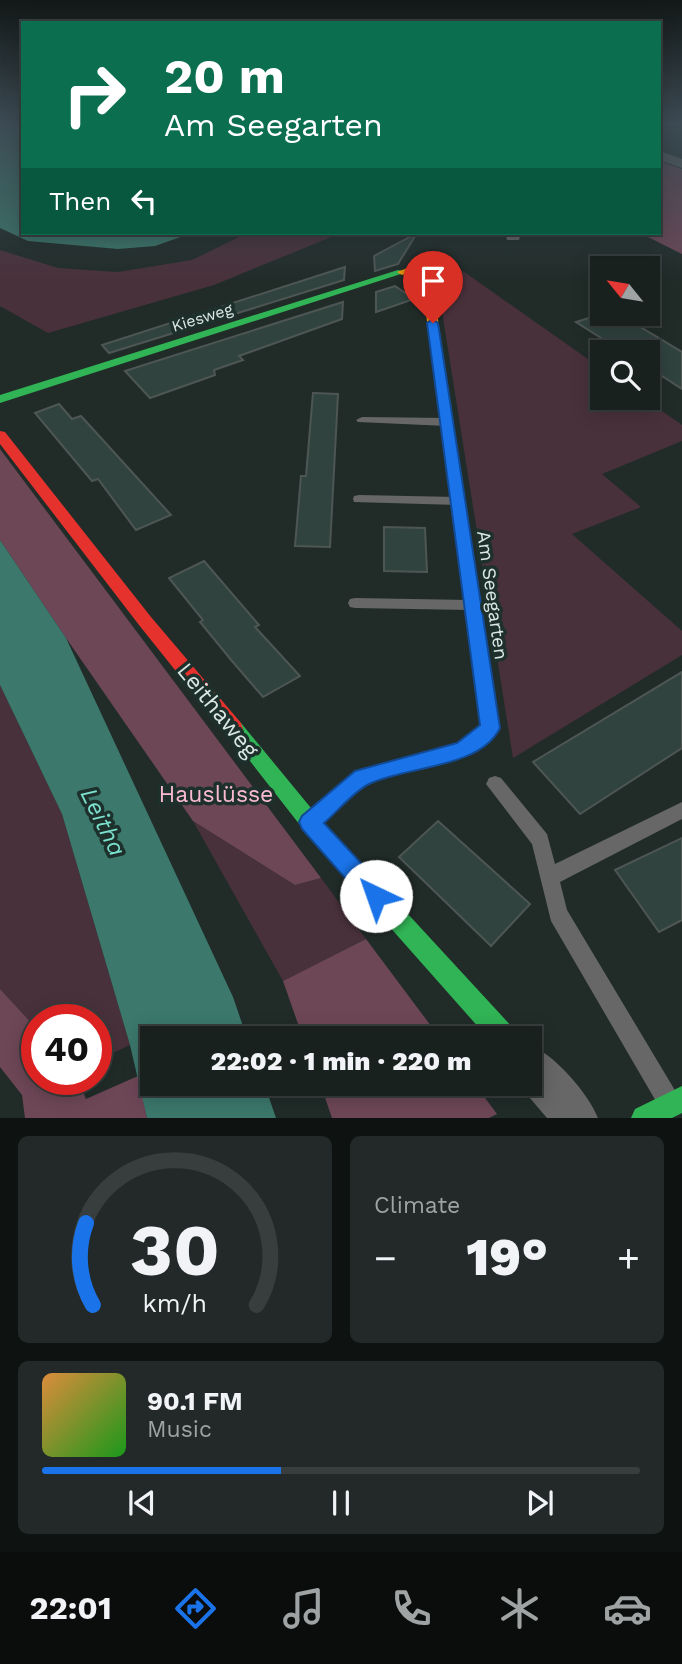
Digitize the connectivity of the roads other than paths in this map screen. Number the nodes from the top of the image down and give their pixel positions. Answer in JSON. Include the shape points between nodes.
{"nodes":[{"id":1,"x":415,"y":268,"type":"joint"},
{"id":2,"x":0,"y":399,"type":"edge"},
{"id":3,"x":362,"y":420,"type":"dead end"},
{"id":4,"x":447,"y":422,"type":"junction"},
{"id":5,"x":0,"y":435,"type":"edge"},
{"id":6,"x":359,"y":499,"type":"dead end"},
{"id":7,"x":458,"y":501,"type":"junction"},
{"id":8,"x":355,"y":603,"type":"dead end"},
{"id":9,"x":473,"y":605,"type":"junction"},
{"id":10,"x":495,"y":784,"type":"dead end"},
{"id":11,"x":682,"y":810,"type":"edge"},
{"id":12,"x":310,"y":822,"type":"junction"},
{"id":13,"x":549,"y":877,"type":"junction"},
{"id":14,"x":494,"y":1026,"type":"edge"},
{"id":15,"x":542,"y":1080,"type":"edge"},
{"id":16,"x":676,"y":1102,"type":"edge"},
{"id":17,"x":576,"y":1118,"type":"edge"},
{"id":18,"x":644,"y":1118,"type":"edge"}],
"edges":[{"from":1,"to":2,"type":"street","name":"Kiesweg"},
{"from":1,"to":4,"type":"street","name":"Am Seegarten","via":[[426,273]]},
{"from":3,"to":4,"type":"lane"},
{"from":4,"to":7,"type":"street","name":"Am Seegarten"},
{"from":5,"to":12,"type":"street","name":"Leithaweg"},
{"from":6,"to":7,"type":"lane"},
{"from":7,"to":9,"type":"street","name":"Am Seegarten"},
{"from":8,"to":9,"type":"lane"},
{"from":9,"to":12,"type":"street","name":"Am Seegarten","via":[[490,728],[463,750],[362,777]]},
{"from":10,"to":13,"type":"lane","via":[[540,840]]},
{"from":11,"to":13,"type":"lane"},
{"from":12,"to":14,"type":"street","name":"Leithaweg"},
{"from":13,"to":16,"type":"lane","via":[[558,914]]},
{"from":15,"to":17,"type":"street"},
{"from":16,"to":18,"type":"street"}]}
